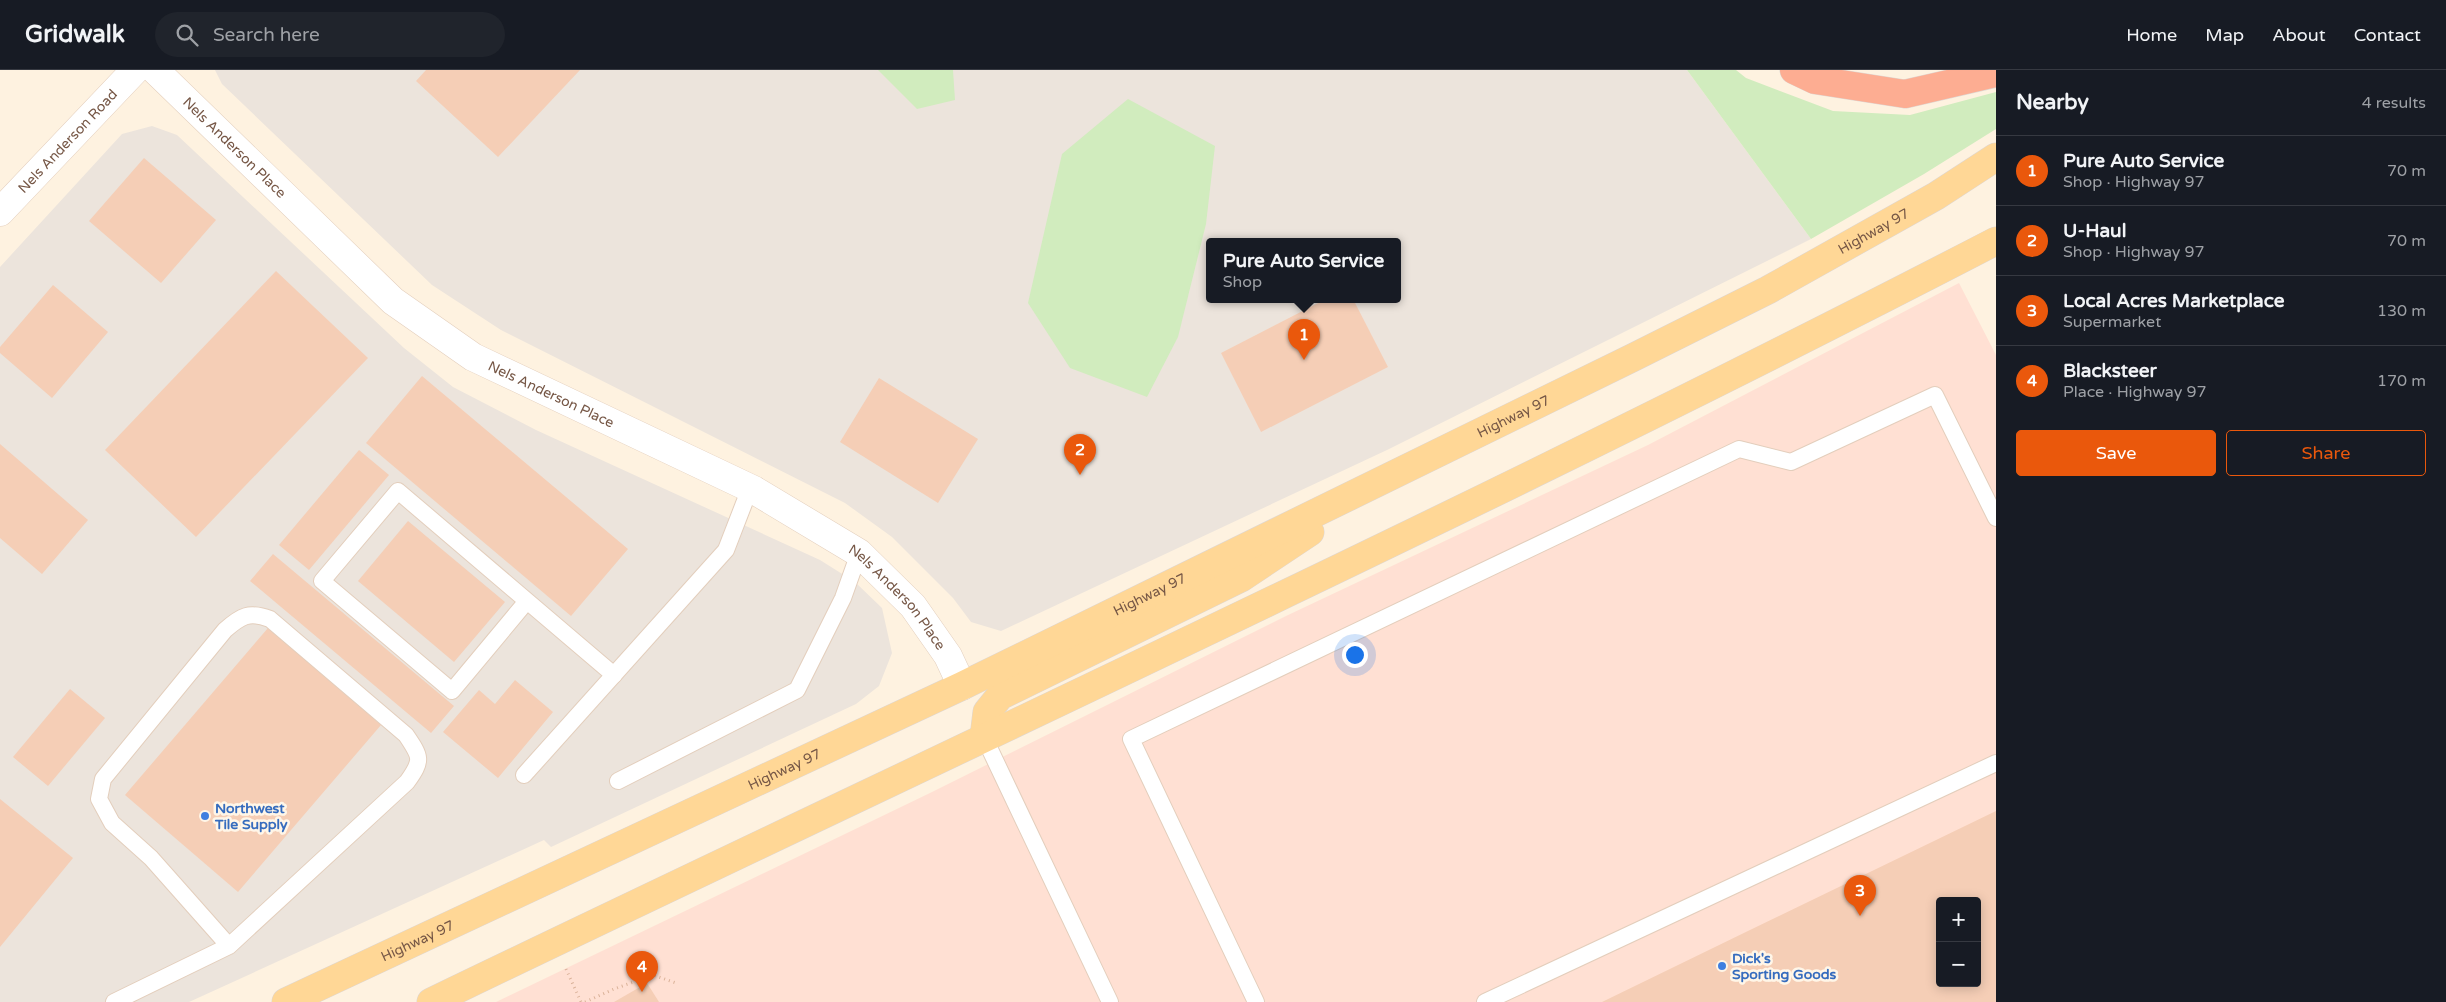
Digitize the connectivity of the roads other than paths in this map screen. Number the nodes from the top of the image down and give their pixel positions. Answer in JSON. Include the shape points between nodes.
{"nodes":[{"id":1,"x":135,"y":70,"type":"edge"},
{"id":2,"x":155,"y":70,"type":"edge"},
{"id":3,"x":1794,"y":70,"type":"edge"},
{"id":4,"x":1996,"y":73,"type":"edge"},
{"id":5,"x":1996,"y":157,"type":"edge"},
{"id":6,"x":0,"y":212,"type":"edge"},
{"id":7,"x":1996,"y":241,"type":"edge"},
{"id":8,"x":1397,"y":474,"type":"junction"},
{"id":9,"x":750,"y":488,"type":"junction"},
{"id":10,"x":1996,"y":518,"type":"edge"},
{"id":11,"x":859,"y":553,"type":"junction"},
{"id":12,"x":527,"y":601,"type":"junction"},
{"id":13,"x":614,"y":675,"type":"junction"},
{"id":14,"x":962,"y":686,"type":"junction"},
{"id":15,"x":984,"y":737,"type":"junction"},
{"id":16,"x":1996,"y":762,"type":"edge"},
{"id":17,"x":524,"y":775,"type":"dead end"},
{"id":18,"x":618,"y":781,"type":"dead end"},
{"id":19,"x":230,"y":946,"type":"junction"},
{"id":20,"x":1106,"y":1001,"type":"edge"},
{"id":21,"x":114,"y":1002,"type":"edge"},
{"id":22,"x":286,"y":1002,"type":"edge"},
{"id":23,"x":431,"y":1002,"type":"edge"},
{"id":24,"x":1256,"y":1002,"type":"edge"},
{"id":25,"x":1485,"y":1002,"type":"edge"}],
"edges":[{"from":1,"to":6,"type":"street","name":"Nels Anderson Road"},
{"from":2,"to":9,"type":"street","name":"Nels Anderson Place","via":[[393,301],[473,357]]},
{"from":3,"to":4,"type":"highway","via":[[1815,80],[1905,94]]},
{"from":5,"to":8,"type":"main road","name":"Highway 97","via":[[1936,196],[1768,290]]},
{"from":7,"to":15,"type":"main road","via":[[1772,357],[1447,518]]},
{"from":8,"to":14,"type":"main road","name":"Highway 97"},
{"from":8,"to":15,"type":"main road","via":[[1241,578],[1000,696],[987,712]]},
{"from":9,"to":11,"type":"street","name":"Nels Anderson Place"},
{"from":9,"to":13,"type":"lane","via":[[726,550]]},
{"from":10,"to":24,"type":"lane","via":[[1936,395],[1791,462],[1739,449],[1131,739]]},
{"from":11,"to":14,"type":"street","name":"Nels Anderson Place","via":[[913,606],[948,656]]},
{"from":11,"to":18,"type":"lane","via":[[843,598],[797,690]]},
{"from":12,"to":12,"type":"lane","via":[[398,491],[322,581],[452,691]]},
{"from":12,"to":13,"type":"lane"},
{"from":13,"to":17,"type":"lane"},
{"from":14,"to":22,"type":"main road","name":"Highway 97"},
{"from":15,"to":20,"type":"lane"},
{"from":15,"to":23,"type":"main road"},
{"from":16,"to":25,"type":"lane"},
{"from":19,"to":19,"type":"lane","via":[[407,782],[419,765],[418,753],[406,735],[270,619],[257,614],[240,617],[225,630],[103,779],[98,799],[112,823],[151,858]]},
{"from":19,"to":21,"type":"lane"}]}
